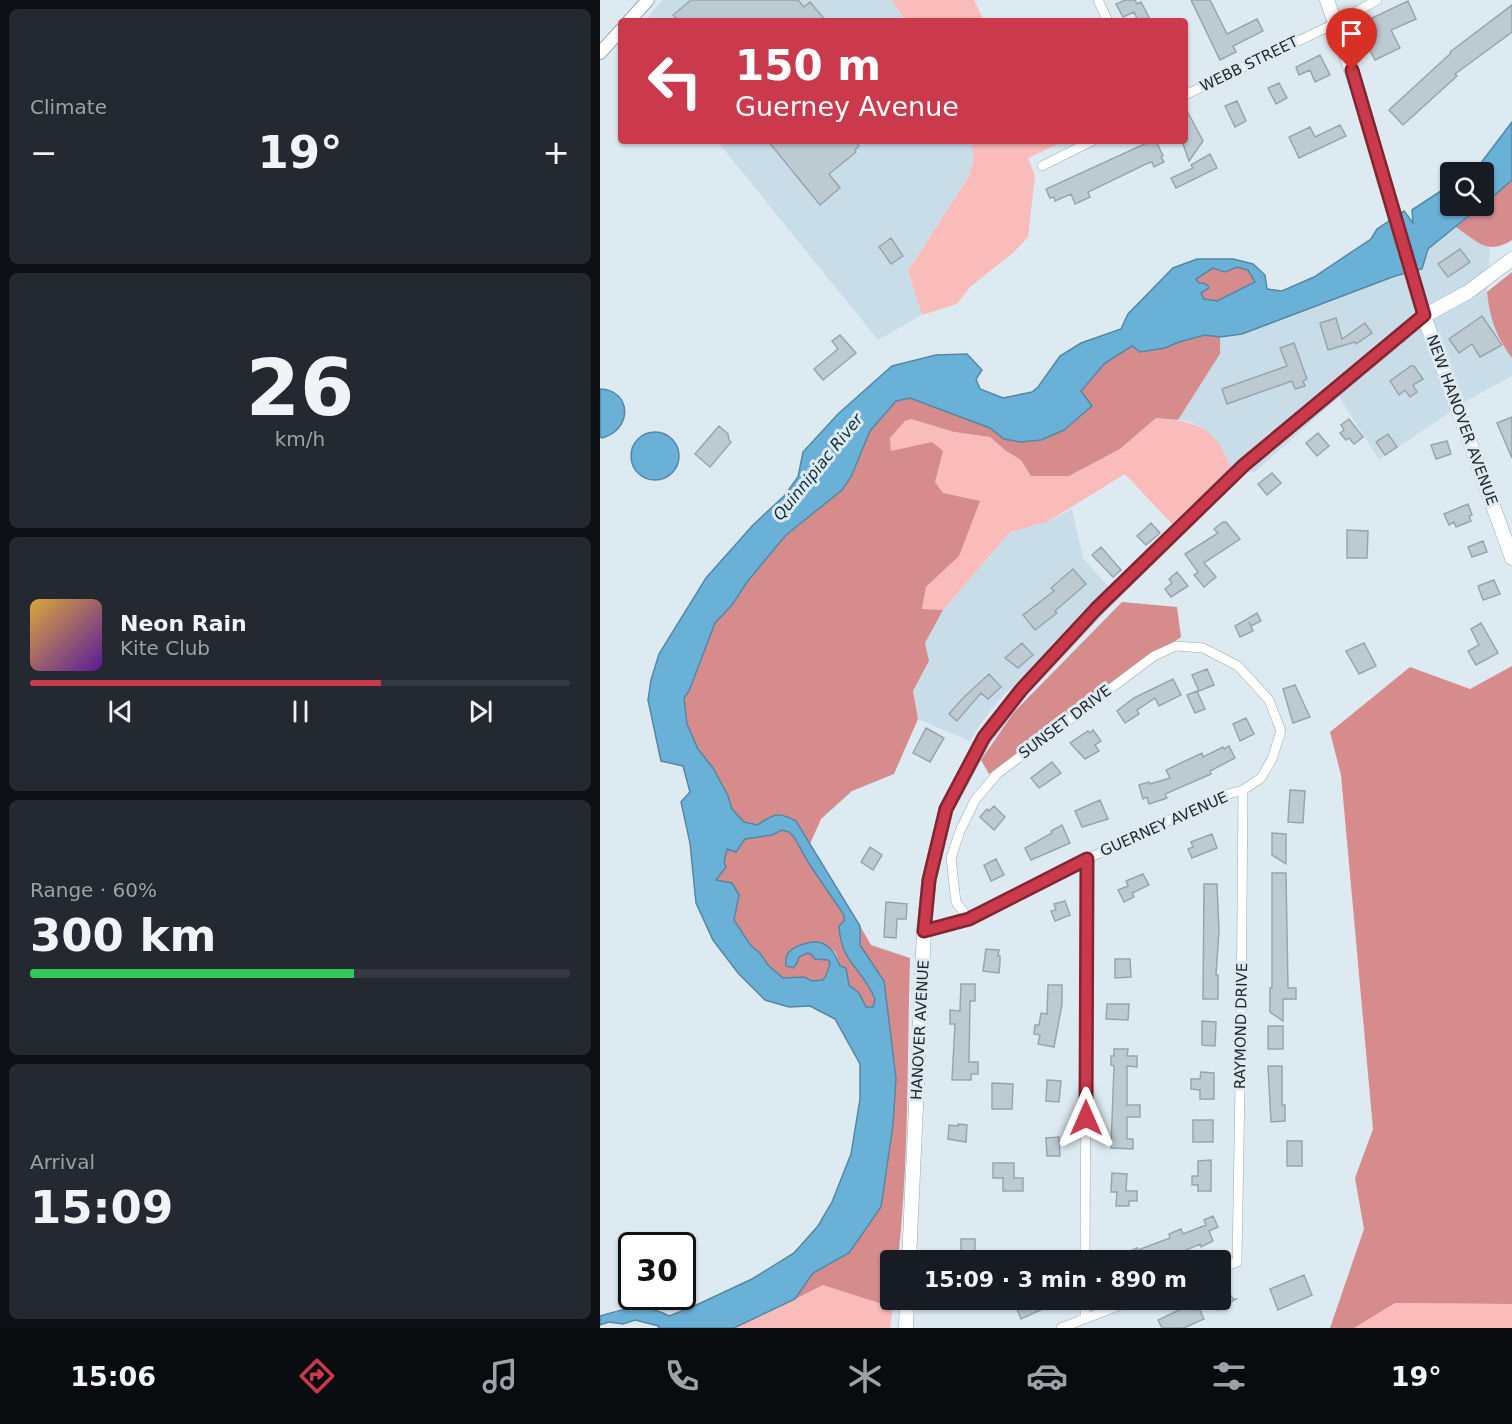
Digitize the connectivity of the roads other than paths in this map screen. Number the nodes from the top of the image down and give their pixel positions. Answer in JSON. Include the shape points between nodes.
{"nodes":[{"id":1,"x":648,"y":0,"type":"edge"},
{"id":2,"x":1098,"y":0,"type":"edge"},
{"id":3,"x":1327,"y":0,"type":"edge"},
{"id":4,"x":1377,"y":0,"type":"edge"},
{"id":5,"x":632,"y":18,"type":"edge"},
{"id":6,"x":1107,"y":18,"type":"edge"},
{"id":7,"x":1336,"y":22,"type":"junction"},
{"id":8,"x":618,"y":33,"type":"edge"},
{"id":9,"x":600,"y":53,"type":"edge"},
{"id":10,"x":1188,"y":94,"type":"edge"},
{"id":11,"x":1086,"y":144,"type":"edge"},
{"id":12,"x":1042,"y":166,"type":"dead end"},
{"id":13,"x":1512,"y":259,"type":"edge"},
{"id":14,"x":1424,"y":315,"type":"junction"},
{"id":15,"x":1512,"y":558,"type":"edge"},
{"id":16,"x":1269,"y":700,"type":"joint"},
{"id":17,"x":1243,"y":790,"type":"junction"},
{"id":18,"x":1087,"y":859,"type":"junction"},
{"id":19,"x":969,"y":919,"type":"junction"},
{"id":20,"x":924,"y":931,"type":"junction"},
{"id":21,"x":909,"y":1250,"type":"edge"},
{"id":22,"x":1085,"y":1250,"type":"edge"},
{"id":23,"x":1231,"y":1264,"type":"edge"},
{"id":24,"x":907,"y":1310,"type":"edge"},
{"id":25,"x":1085,"y":1310,"type":"edge"},
{"id":26,"x":1106,"y":1310,"type":"edge"},
{"id":27,"x":1085,"y":1318,"type":"junction"},
{"id":28,"x":906,"y":1328,"type":"edge"},
{"id":29,"x":1061,"y":1328,"type":"edge"}],
"edges":[{"from":1,"to":5,"type":"street"},
{"from":2,"to":6,"type":"street"},
{"from":3,"to":7,"type":"main road","name":"NEW HANOVER AVENUE"},
{"from":4,"to":7,"type":"street","name":"WEBB STREET"},
{"from":7,"to":10,"type":"street","name":"WEBB STREET"},
{"from":7,"to":14,"type":"main road","name":"NEW HANOVER AVENUE"},
{"from":8,"to":9,"type":"street"},
{"from":11,"to":12,"type":"street"},
{"from":13,"to":14,"type":"main road","name":"HANOVER AVENUE","via":[[1468,292]]},
{"from":14,"to":15,"type":"main road","name":"NEW HANOVER AVENUE"},
{"from":14,"to":20,"type":"main road","name":"HANOVER AVENUE","via":[[1244,465],[1096,609],[1021,690],[984,737],[946,809],[929,880]]},
{"from":16,"to":17,"type":"street","name":"GUERNEY AVENUE","via":[[1281,731],[1262,778]]},
{"from":16,"to":19,"type":"street","name":"SUNSET DRIVE","via":[[1238,666],[1203,648],[1176,646],[1154,656],[997,774],[975,800],[951,858],[956,902]]},
{"from":17,"to":18,"type":"street","name":"GUERNEY AVENUE","via":[[1218,797]]},
{"from":17,"to":23,"type":"street","name":"RAYMOND DRIVE","via":[[1237,1262]]},
{"from":18,"to":19,"type":"street","name":"GUERNEY AVENUE"},
{"from":18,"to":22,"type":"street"},
{"from":19,"to":20,"type":"street","name":"GUERNEY AVENUE"},
{"from":20,"to":21,"type":"main road","name":"HANOVER AVENUE"},
{"from":24,"to":28,"type":"main road"},
{"from":25,"to":27,"type":"street"},
{"from":26,"to":27,"type":"street"},
{"from":27,"to":29,"type":"street"}]}
